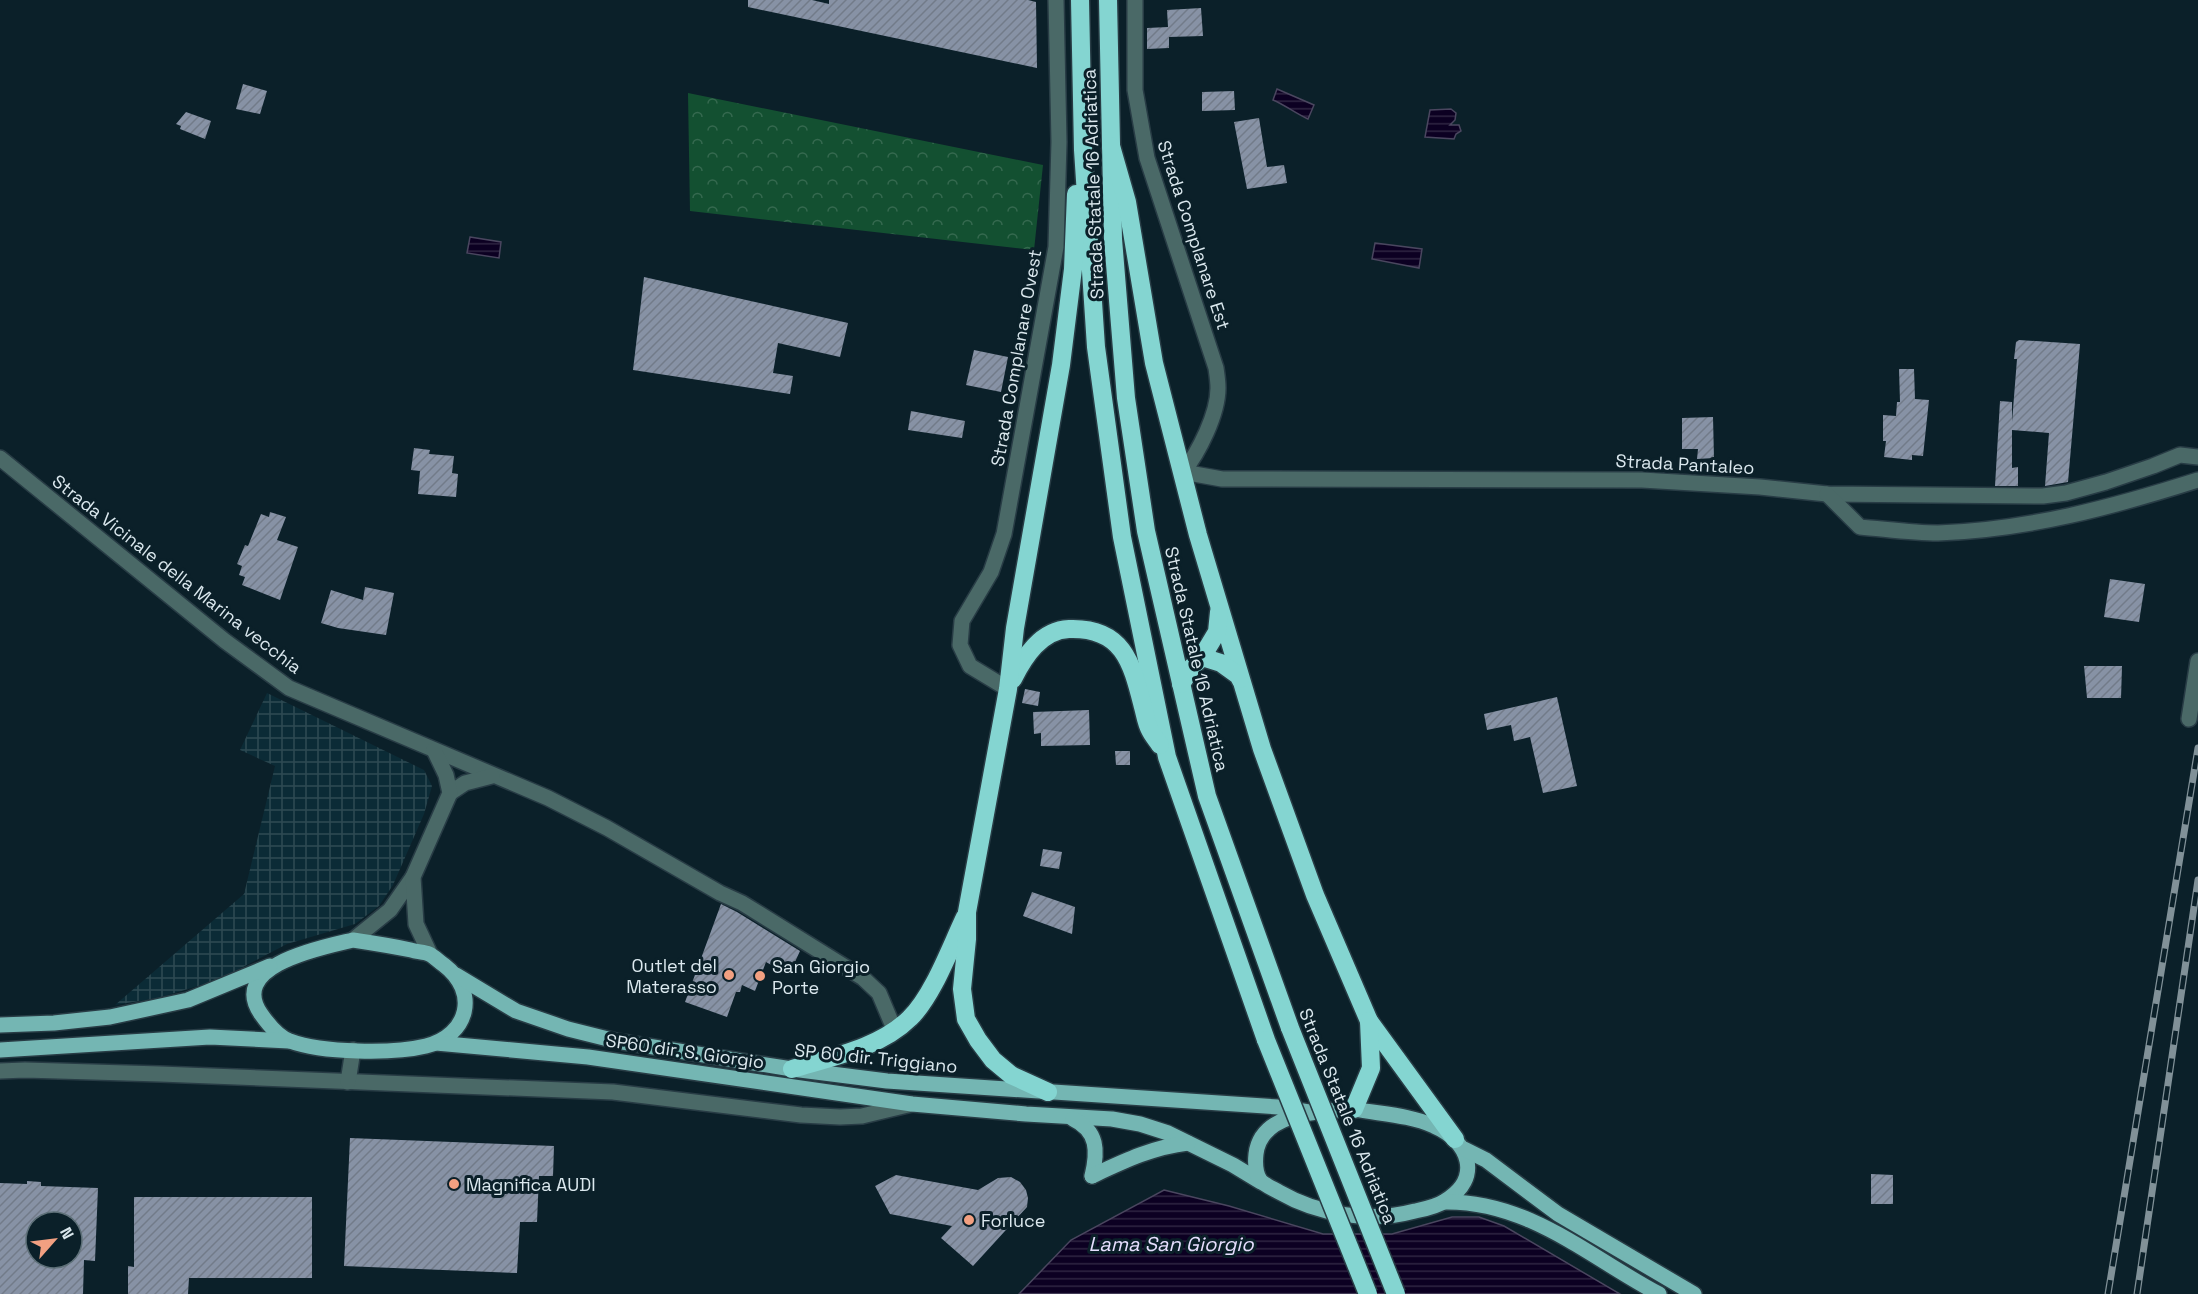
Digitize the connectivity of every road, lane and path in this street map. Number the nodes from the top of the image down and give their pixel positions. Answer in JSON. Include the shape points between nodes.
{"nodes":[{"id":1,"x":1056,"y":0,"type":"edge"},
{"id":2,"x":1080,"y":0,"type":"edge"},
{"id":3,"x":1108,"y":0,"type":"edge"},
{"id":4,"x":1135,"y":0,"type":"edge"},
{"id":5,"x":1111,"y":146,"type":"junction"},
{"id":6,"x":1083,"y":150,"type":"junction"},
{"id":7,"x":2198,"y":457,"type":"edge"},
{"id":8,"x":0,"y":458,"type":"edge"},
{"id":9,"x":1183,"y":472,"type":"junction"},
{"id":10,"x":2198,"y":480,"type":"edge"},
{"id":11,"x":1827,"y":494,"type":"junction"},
{"id":12,"x":1220,"y":604,"type":"junction"},
{"id":13,"x":1202,"y":657,"type":"junction"},
{"id":14,"x":2198,"y":661,"type":"edge"},
{"id":15,"x":1181,"y":684,"type":"junction"},
{"id":16,"x":1008,"y":689,"type":"junction"},
{"id":17,"x":1244,"y":689,"type":"junction"},
{"id":18,"x":2189,"y":719,"type":"dead end"},
{"id":19,"x":435,"y":750,"type":"junction"},
{"id":20,"x":1167,"y":757,"type":"junction"},
{"id":21,"x":492,"y":776,"type":"junction"},
{"id":22,"x":450,"y":793,"type":"junction"},
{"id":23,"x":413,"y":877,"type":"junction"},
{"id":24,"x":967,"y":912,"type":"junction"},
{"id":25,"x":353,"y":940,"type":"junction"},
{"id":26,"x":430,"y":954,"type":"junction"},
{"id":27,"x":275,"y":964,"type":"junction"},
{"id":28,"x":456,"y":975,"type":"junction"},
{"id":29,"x":1369,"y":1021,"type":"junction"},
{"id":30,"x":0,"y":1025,"type":"edge"},
{"id":31,"x":895,"y":1030,"type":"junction"},
{"id":32,"x":289,"y":1041,"type":"junction"},
{"id":33,"x":436,"y":1043,"type":"junction"},
{"id":34,"x":0,"y":1050,"type":"edge"},
{"id":35,"x":353,"y":1050,"type":"junction"},
{"id":36,"x":792,"y":1069,"type":"junction"},
{"id":37,"x":0,"y":1071,"type":"edge"},
{"id":38,"x":348,"y":1082,"type":"junction"},
{"id":39,"x":1048,"y":1092,"type":"junction"},
{"id":40,"x":912,"y":1104,"type":"junction"},
{"id":41,"x":1354,"y":1108,"type":"junction"},
{"id":42,"x":1309,"y":1112,"type":"junction"},
{"id":43,"x":1070,"y":1118,"type":"junction"},
{"id":44,"x":1190,"y":1143,"type":"junction"},
{"id":45,"x":1459,"y":1144,"type":"junction"},
{"id":46,"x":1261,"y":1182,"type":"junction"},
{"id":47,"x":1445,"y":1202,"type":"junction"},
{"id":48,"x":1368,"y":1294,"type":"edge"},
{"id":49,"x":1396,"y":1294,"type":"edge"},
{"id":50,"x":1659,"y":1294,"type":"edge"},
{"id":51,"x":1694,"y":1294,"type":"edge"}],
"edges":[{"from":1,"to":16,"type":"street","name":"Strada Complanare Ovest","via":[[1056,247],[1004,534],[991,572],[962,621],[960,645],[970,666]]},
{"from":2,"to":6,"type":"highway","name":"Strada Statale 16 Adriatica"},
{"from":3,"to":5,"type":"highway","name":"Strada Statale 16 Adriatica"},
{"from":4,"to":9,"type":"street","name":"Strada Complanare Est","via":[[1135,90],[1144,147],[1216,368],[1218,388],[1208,429]]},
{"from":5,"to":9,"type":"highway","via":[[1127,202],[1154,363]]},
{"from":5,"to":15,"type":"highway","name":"Strada Statale 16 Adriatica","via":[[1113,239],[1126,398],[1146,531]]},
{"from":6,"to":16,"type":"highway","via":[[1075,198],[1061,366]]},
{"from":6,"to":20,"type":"highway","name":"Strada Statale 16 Adriatica","via":[[1095,346],[1122,537]]},
{"from":7,"to":11,"type":"street","name":"Strada Pantaleo","via":[[2180,455],[2066,493],[2043,496]]},
{"from":8,"to":19,"type":"street","name":"Strada Vicinale della Marina vecchia","via":[[225,642],[289,688]]},
{"from":9,"to":11,"type":"street","name":"Strada Pantaleo","via":[[1222,479],[1642,480]]},
{"from":9,"to":12,"type":"highway"},
{"from":10,"to":11,"type":"street","via":[[2092,511],[2016,526],[1936,533],[1860,527]]},
{"from":12,"to":13,"type":"highway","via":[[1216,632]]},
{"from":12,"to":17,"type":"highway"},
{"from":13,"to":15,"type":"highway"},
{"from":13,"to":17,"type":"highway","via":[[1221,663],[1239,676]]},
{"from":14,"to":18,"type":"street"},
{"from":15,"to":49,"type":"highway","name":"Strada Statale 16 Adriatica","bridge":true,"via":[[1207,796],[1290,1028]]},
{"from":16,"to":20,"type":"highway","via":[[1029,652],[1043,639],[1063,629],[1104,634],[1122,649],[1133,667],[1149,729]]},
{"from":16,"to":24,"type":"highway"},
{"from":17,"to":29,"type":"highway","via":[[1315,895]]},
{"from":19,"to":21,"type":"street","name":"Strada Vicinale della Marina vecchia"},
{"from":19,"to":22,"type":"street"},
{"from":20,"to":48,"type":"highway","name":"Strada Statale 16 Adriatica","bridge":true,"via":[[1266,1040]]},
{"from":21,"to":22,"type":"street","via":[[465,783]]},
{"from":21,"to":31,"type":"street","name":"Strada Vicinale della Marina vecchia","via":[[548,798],[607,828],[742,903],[863,978],[879,993]]},
{"from":22,"to":23,"type":"street"},
{"from":23,"to":25,"type":"street","via":[[390,910]]},
{"from":23,"to":26,"type":"street","via":[[416,924]]},
{"from":24,"to":31,"type":"highway","via":[[919,1007]]},
{"from":24,"to":39,"type":"highway","via":[[962,989],[966,1019],[993,1060],[1011,1075]]},
{"from":25,"to":26,"type":"main road"},
{"from":25,"to":27,"type":"main road"},
{"from":26,"to":28,"type":"main road","name":"SP 60 dir. Triggiano"},
{"from":27,"to":30,"type":"main road","via":[[188,1000],[110,1017]]},
{"from":27,"to":32,"type":"main road","via":[[255,984],[256,1008],[270,1027]]},
{"from":28,"to":33,"type":"main road","via":[[465,1011],[454,1032]]},
{"from":28,"to":36,"type":"main road","name":"SP 60 dir. Triggiano","via":[[516,1011],[568,1029],[616,1041]]},
{"from":29,"to":41,"type":"highway","via":[[1371,1068]]},
{"from":29,"to":45,"type":"highway"},
{"from":31,"to":36,"type":"highway","via":[[882,1040]]},
{"from":32,"to":34,"type":"main road","via":[[210,1037]]},
{"from":32,"to":35,"type":"main road"},
{"from":33,"to":35,"type":"main road","via":[[408,1050]]},
{"from":33,"to":40,"type":"main road","name":"SP60 dir. S. Giorgio","via":[[588,1057]]},
{"from":35,"to":38,"type":"street"},
{"from":36,"to":39,"type":"main road","name":"SP 60 dir. Triggiano","via":[[887,1081]]},
{"from":37,"to":38,"type":"street"},
{"from":38,"to":40,"type":"street","via":[[614,1092],[840,1117]]},
{"from":39,"to":42,"type":"main road","name":"SP 60 dir. Triggiano"},
{"from":40,"to":43,"type":"main road","name":"SP60 dir. S. Giorgio"},
{"from":41,"to":42,"type":"main road"},
{"from":41,"to":45,"type":"main road","via":[[1434,1126]]},
{"from":42,"to":46,"type":"main road","via":[[1284,1120],[1257,1143],[1255,1166]]},
{"from":43,"to":44,"type":"main road","name":"SP60 dir. S. Giorgio","via":[[1140,1124]]},
{"from":43,"to":44,"type":"main road","via":[[1087,1127],[1092,1136],[1096,1160],[1092,1176],[1139,1154]]},
{"from":44,"to":46,"type":"main road","name":"SP60 dir. S. Giorgio"},
{"from":45,"to":47,"type":"main road","via":[[1468,1159],[1467,1176]]},
{"from":45,"to":51,"type":"main road","via":[[1558,1214]]},
{"from":46,"to":47,"type":"main road","name":"SP60 dir. S. Giorgio","via":[[1315,1209],[1355,1216],[1387,1217]]},
{"from":47,"to":50,"type":"main road","via":[[1470,1202],[1536,1221]]}]}
